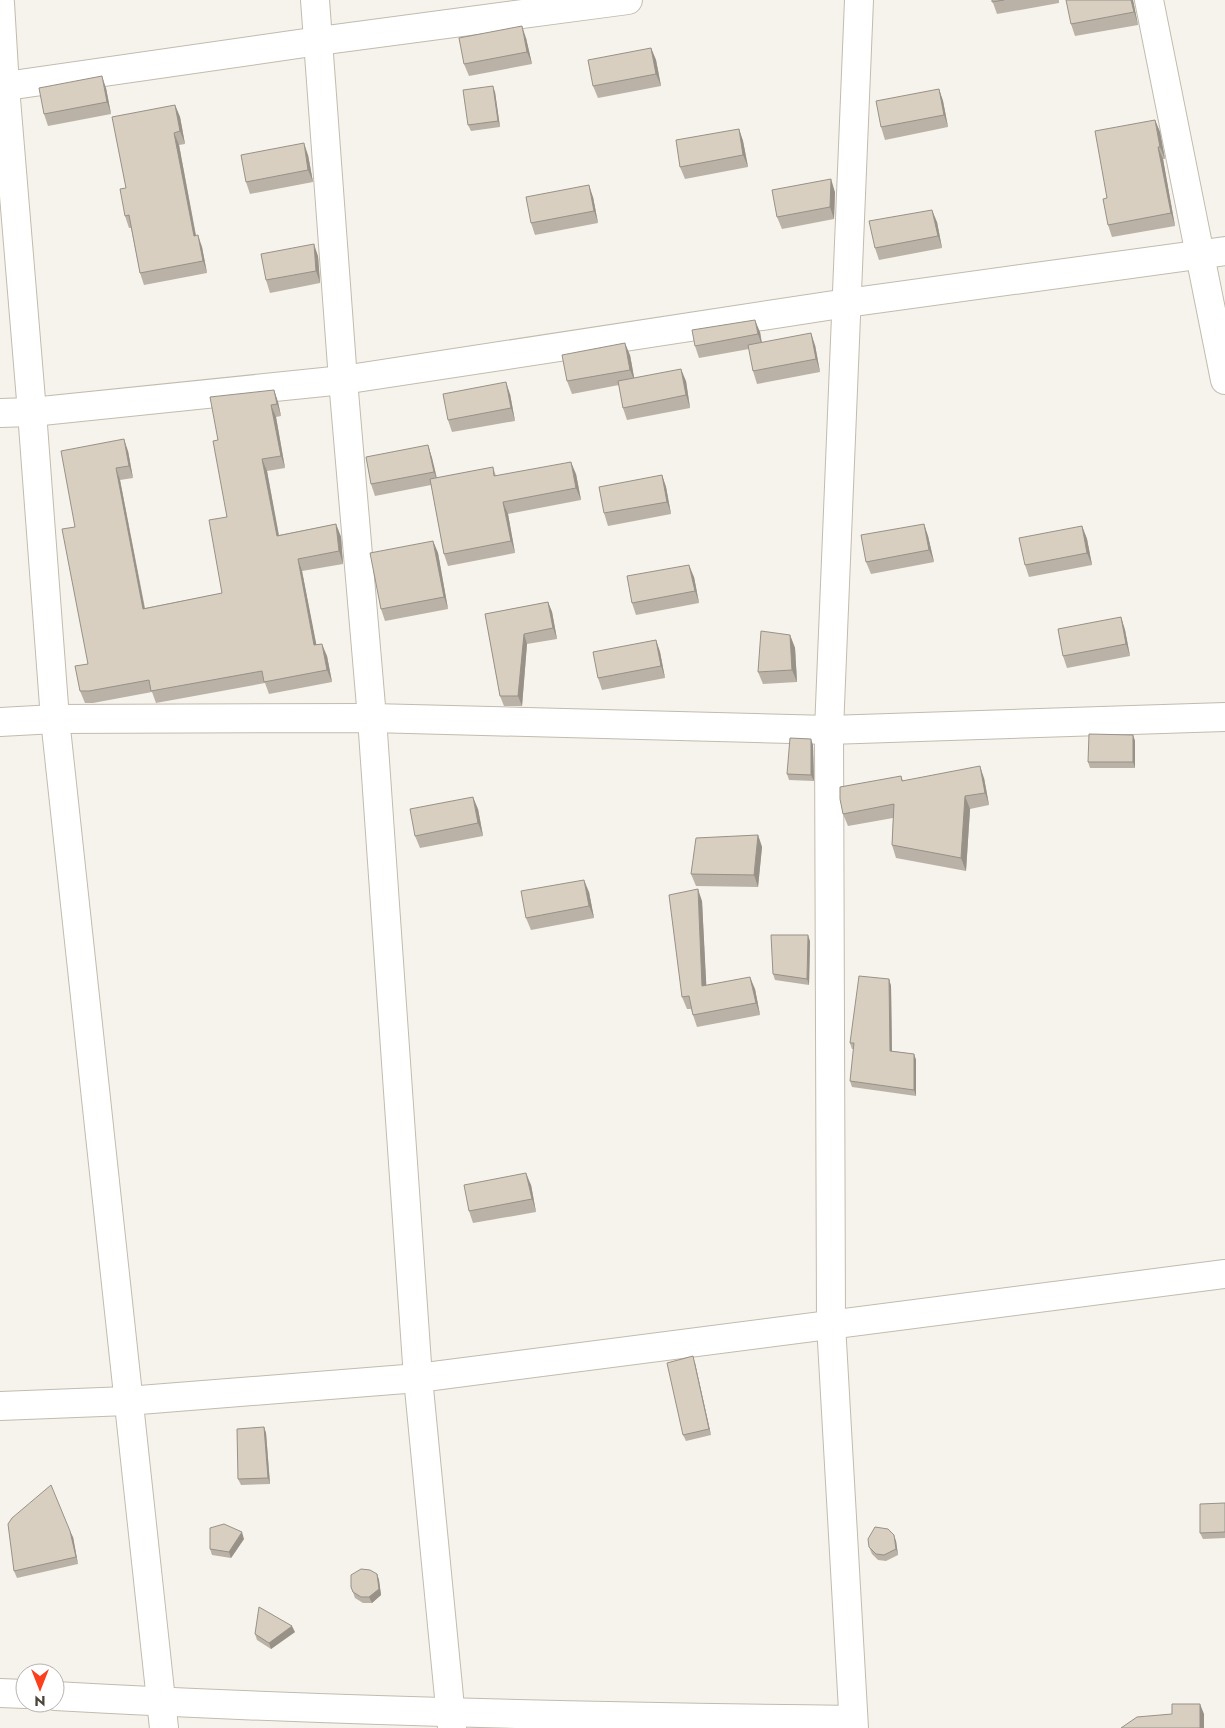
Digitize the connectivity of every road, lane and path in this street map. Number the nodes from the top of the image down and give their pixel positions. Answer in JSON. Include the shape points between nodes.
{"nodes":[{"id":1,"x":316,"y":0,"type":"edge"},
{"id":2,"x":628,"y":0,"type":"edge"},
{"id":3,"x":859,"y":0,"type":"edge"},
{"id":4,"x":1150,"y":0,"type":"edge"},
{"id":5,"x":0,"y":3,"type":"edge"},
{"id":6,"x":319,"y":41,"type":"junction"},
{"id":7,"x":2,"y":87,"type":"edge"},
{"id":8,"x":1213,"y":252,"type":"edge"},
{"id":9,"x":847,"y":303,"type":"junction"},
{"id":10,"x":344,"y":380,"type":"junction"},
{"id":11,"x":1225,"y":380,"type":"edge"},
{"id":12,"x":32,"y":412,"type":"junction"},
{"id":13,"x":0,"y":413,"type":"edge"},
{"id":14,"x":1225,"y":717,"type":"edge"},
{"id":15,"x":372,"y":718,"type":"junction"},
{"id":16,"x":55,"y":719,"type":"junction"},
{"id":17,"x":0,"y":722,"type":"edge"},
{"id":18,"x":829,"y":730,"type":"junction"},
{"id":19,"x":1225,"y":1274,"type":"edge"},
{"id":20,"x":831,"y":1324,"type":"junction"},
{"id":21,"x":418,"y":1378,"type":"junction"},
{"id":22,"x":128,"y":1401,"type":"junction"},
{"id":23,"x":0,"y":1406,"type":"edge"},
{"id":24,"x":0,"y":1693,"type":"edge"},
{"id":25,"x":15,"y":1694,"type":"edge"},
{"id":26,"x":65,"y":1698,"type":"edge"},
{"id":27,"x":163,"y":1715,"type":"edge"},
{"id":28,"x":452,"y":1721,"type":"edge"},
{"id":29,"x":854,"y":1724,"type":"edge"}],
"edges":[{"from":1,"to":6,"type":"street"},
{"from":2,"to":6,"type":"street"},
{"from":3,"to":9,"type":"street"},
{"from":4,"to":8,"type":"street"},
{"from":5,"to":7,"type":"street"},
{"from":6,"to":7,"type":"street"},
{"from":6,"to":10,"type":"street"},
{"from":7,"to":12,"type":"street"},
{"from":8,"to":9,"type":"street"},
{"from":8,"to":11,"type":"street"},
{"from":9,"to":10,"type":"street"},
{"from":9,"to":18,"type":"street"},
{"from":10,"to":12,"type":"street"},
{"from":10,"to":15,"type":"street"},
{"from":12,"to":13,"type":"street"},
{"from":12,"to":16,"type":"street"},
{"from":14,"to":18,"type":"street"},
{"from":15,"to":16,"type":"street"},
{"from":15,"to":18,"type":"street"},
{"from":15,"to":21,"type":"street"},
{"from":16,"to":17,"type":"street"},
{"from":16,"to":22,"type":"street"},
{"from":18,"to":20,"type":"street"},
{"from":19,"to":20,"type":"street"},
{"from":20,"to":21,"type":"street"},
{"from":20,"to":29,"type":"street"},
{"from":21,"to":22,"type":"street"},
{"from":21,"to":28,"type":"street"},
{"from":22,"to":23,"type":"street"},
{"from":22,"to":27,"type":"street"},
{"from":24,"to":25,"type":"street"},
{"from":26,"to":27,"type":"street"},
{"from":27,"to":28,"type":"street"},
{"from":28,"to":29,"type":"street","via":[[614,1718]]}]}
